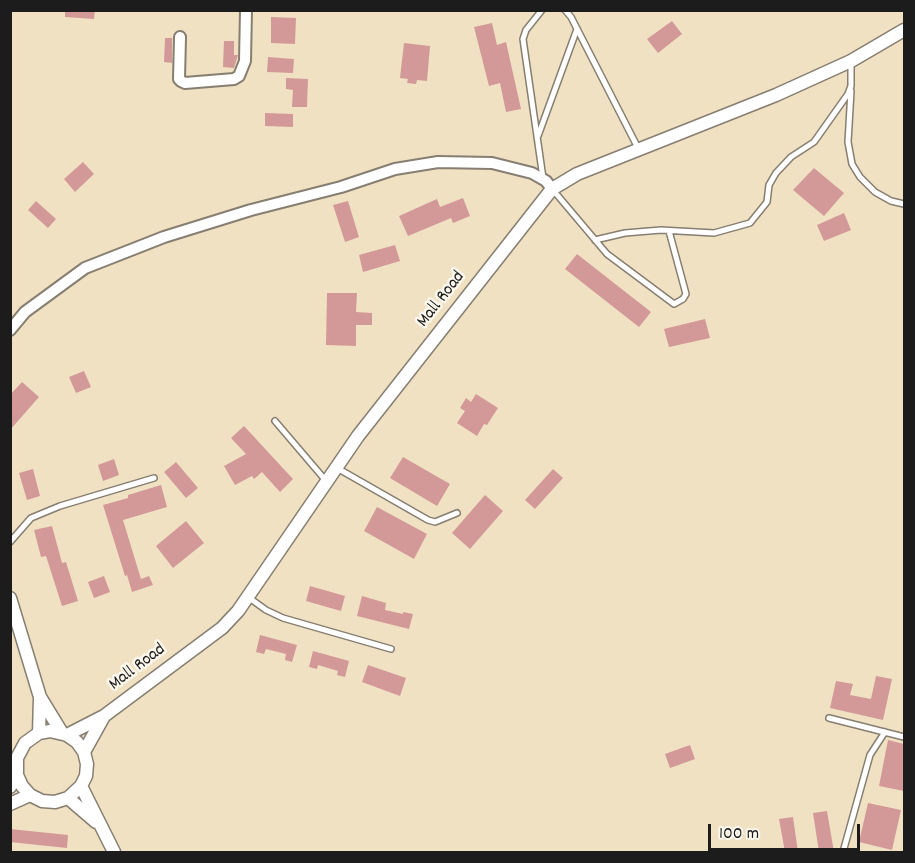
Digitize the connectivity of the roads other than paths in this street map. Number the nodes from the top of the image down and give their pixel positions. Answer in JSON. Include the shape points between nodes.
{"nodes":[{"id":1,"x":246,"y":10,"type":"edge"},
{"id":2,"x":542,"y":10,"type":"edge"},
{"id":3,"x":565,"y":10,"type":"edge"},
{"id":4,"x":577,"y":29,"type":"junction"},
{"id":5,"x":904,"y":30,"type":"edge"},
{"id":6,"x":180,"y":37,"type":"dead end"},
{"id":7,"x":850,"y":62,"type":"junction"},
{"id":8,"x":851,"y":86,"type":"junction"},
{"id":9,"x":538,"y":138,"type":"junction"},
{"id":10,"x":639,"y":150,"type":"junction"},
{"id":11,"x":548,"y":184,"type":"junction"},
{"id":12,"x":904,"y":204,"type":"edge"},
{"id":13,"x":669,"y":231,"type":"junction"},
{"id":14,"x":595,"y":240,"type":"junction"},
{"id":15,"x":10,"y":330,"type":"edge"},
{"id":16,"x":275,"y":421,"type":"dead end"},
{"id":17,"x":337,"y":468,"type":"junction"},
{"id":18,"x":153,"y":478,"type":"dead end"},
{"id":19,"x":327,"y":482,"type":"junction"},
{"id":20,"x":457,"y":513,"type":"dead end"},
{"id":21,"x":10,"y":542,"type":"edge"},
{"id":22,"x":249,"y":597,"type":"junction"},
{"id":23,"x":10,"y":598,"type":"edge"},
{"id":24,"x":391,"y":649,"type":"dead end"},
{"id":25,"x":40,"y":697,"type":"junction"},
{"id":26,"x":104,"y":716,"type":"junction"},
{"id":27,"x":828,"y":718,"type":"dead end"},
{"id":28,"x":885,"y":732,"type":"junction"},
{"id":29,"x":39,"y":733,"type":"junction"},
{"id":30,"x":64,"y":734,"type":"junction"},
{"id":31,"x":904,"y":737,"type":"edge"},
{"id":32,"x":84,"y":752,"type":"junction"},
{"id":33,"x":17,"y":775,"type":"junction"},
{"id":34,"x":81,"y":786,"type":"junction"},
{"id":35,"x":10,"y":787,"type":"edge"},
{"id":36,"x":30,"y":795,"type":"junction"},
{"id":37,"x":68,"y":798,"type":"junction"},
{"id":38,"x":10,"y":804,"type":"edge"},
{"id":39,"x":100,"y":825,"type":"junction"},
{"id":40,"x":114,"y":852,"type":"edge"},
{"id":41,"x":843,"y":852,"type":"edge"}],
"edges":[{"from":1,"to":6,"type":"street","via":[[245,61],[234,79],[181,81]]},
{"from":2,"to":9,"type":"lane","via":[[523,39]]},
{"from":3,"to":4,"type":"lane"},
{"from":4,"to":9,"type":"lane"},
{"from":4,"to":10,"type":"lane"},
{"from":5,"to":7,"type":"street","name":"Mall Road"},
{"from":7,"to":8,"type":"lane"},
{"from":7,"to":10,"type":"street","name":"Mall Road"},
{"from":8,"to":12,"type":"lane","via":[[848,142],[852,164],[875,192]]},
{"from":8,"to":13,"type":"lane","via":[[814,142],[776,173],[769,185],[767,202],[750,223],[714,233]]},
{"from":9,"to":11,"type":"lane"},
{"from":10,"to":11,"type":"street","name":"Mall Road"},
{"from":11,"to":14,"type":"lane"},
{"from":11,"to":15,"type":"street","via":[[532,173],[492,163],[438,162],[395,169],[164,237],[85,268],[25,312]]},
{"from":11,"to":17,"type":"street","name":"Mall Road"},
{"from":13,"to":14,"type":"lane","via":[[625,233]]},
{"from":13,"to":14,"type":"lane","via":[[686,294],[674,304],[620,266]]},
{"from":16,"to":19,"type":"lane"},
{"from":17,"to":19,"type":"street","name":"Mall Road"},
{"from":17,"to":20,"type":"lane","via":[[428,520],[435,522]]},
{"from":18,"to":21,"type":"lane","via":[[31,518]]},
{"from":19,"to":22,"type":"street","name":"Mall Road"},
{"from":22,"to":24,"type":"lane","via":[[283,618]]},
{"from":22,"to":26,"type":"street","name":"Mall Road","via":[[222,628]]},
{"from":23,"to":25,"type":"street"},
{"from":25,"to":29,"type":"street"},
{"from":25,"to":30,"type":"street"},
{"from":26,"to":30,"type":"street"},
{"from":26,"to":32,"type":"street"},
{"from":27,"to":28,"type":"lane"},
{"from":28,"to":31,"type":"lane"},
{"from":28,"to":41,"type":"lane","via":[[870,755]]},
{"from":29,"to":30,"type":"street"},
{"from":29,"to":33,"type":"street","via":[[25,743],[17,758]]},
{"from":30,"to":32,"type":"street"},
{"from":32,"to":34,"type":"street","via":[[86,776]]},
{"from":33,"to":35,"type":"street"},
{"from":33,"to":36,"type":"street"},
{"from":34,"to":37,"type":"street"},
{"from":34,"to":39,"type":"street"},
{"from":36,"to":37,"type":"street","via":[[42,801]]},
{"from":36,"to":38,"type":"street"},
{"from":37,"to":39,"type":"street"},
{"from":39,"to":40,"type":"street"}]}
